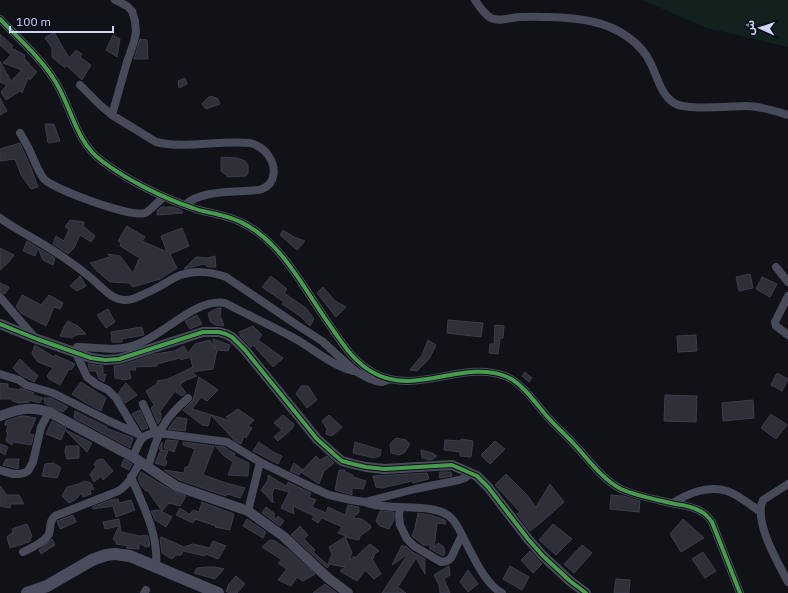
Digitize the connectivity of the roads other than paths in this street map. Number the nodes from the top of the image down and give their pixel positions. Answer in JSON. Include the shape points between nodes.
{"nodes":[{"id":1,"x":115,"y":0,"type":"edge"},
{"id":2,"x":475,"y":0,"type":"edge"},
{"id":3,"x":0,"y":19,"type":"edge"},
{"id":4,"x":80,"y":84,"type":"dead end"},
{"id":5,"x":112,"y":115,"type":"junction"},
{"id":6,"x":788,"y":115,"type":"edge"},
{"id":7,"x":20,"y":132,"type":"dead end"},
{"id":8,"x":164,"y":196,"type":"junction"},
{"id":9,"x":185,"y":205,"type":"junction"},
{"id":10,"x":0,"y":218,"type":"edge"},
{"id":11,"x":776,"y":267,"type":"dead end"},
{"id":12,"x":788,"y":282,"type":"edge"},
{"id":13,"x":788,"y":296,"type":"edge"},
{"id":14,"x":0,"y":298,"type":"edge"},
{"id":15,"x":0,"y":324,"type":"edge"},
{"id":16,"x":788,"y":335,"type":"edge"},
{"id":17,"x":37,"y":340,"type":"junction"},
{"id":18,"x":347,"y":350,"type":"junction"},
{"id":19,"x":76,"y":353,"type":"junction"},
{"id":20,"x":340,"y":356,"type":"junction"},
{"id":21,"x":355,"y":371,"type":"junction"},
{"id":22,"x":0,"y":374,"type":"edge"},
{"id":23,"x":389,"y":379,"type":"junction"},
{"id":24,"x":188,"y":398,"type":"dead end"},
{"id":25,"x":144,"y":404,"type":"dead end"},
{"id":26,"x":49,"y":412,"type":"junction"},
{"id":27,"x":0,"y":416,"type":"edge"},
{"id":28,"x":157,"y":433,"type":"junction"},
{"id":29,"x":140,"y":435,"type":"junction"},
{"id":30,"x":140,"y":462,"type":"junction"},
{"id":31,"x":260,"y":462,"type":"junction"},
{"id":32,"x":0,"y":470,"type":"edge"},
{"id":33,"x":471,"y":473,"type":"junction"},
{"id":34,"x":131,"y":477,"type":"junction"},
{"id":35,"x":788,"y":484,"type":"edge"},
{"id":36,"x":365,"y":502,"type":"junction"},
{"id":37,"x":673,"y":503,"type":"junction"},
{"id":38,"x":400,"y":508,"type":"junction"},
{"id":39,"x":248,"y":511,"type":"junction"},
{"id":40,"x":760,"y":511,"type":"junction"},
{"id":41,"x":462,"y":535,"type":"junction"},
{"id":42,"x":23,"y":552,"type":"dead end"},
{"id":43,"x":156,"y":566,"type":"junction"},
{"id":44,"x":788,"y":582,"type":"edge"},
{"id":45,"x":27,"y":593,"type":"edge"},
{"id":46,"x":218,"y":593,"type":"edge"},
{"id":47,"x":348,"y":593,"type":"edge"},
{"id":48,"x":502,"y":593,"type":"edge"},
{"id":49,"x":586,"y":593,"type":"edge"},
{"id":50,"x":740,"y":593,"type":"edge"}],
"edges":[{"from":1,"to":5,"type":"street","via":[[132,11],[136,32]]},
{"from":2,"to":6,"type":"street","via":[[493,18],[504,20],[546,17],[582,20],[595,22],[622,33],[646,56],[665,94],[674,103],[683,106],[748,106]]},
{"from":3,"to":8,"type":"street","via":[[52,75],[83,142],[92,153]]},
{"from":4,"to":5,"type":"street"},
{"from":5,"to":9,"type":"street","via":[[156,142],[250,143],[261,148],[269,156],[274,174],[273,180],[266,187],[205,196]]},
{"from":7,"to":8,"type":"street","via":[[41,175],[62,189],[136,214],[145,213]]},
{"from":8,"to":9,"type":"street"},
{"from":9,"to":18,"type":"street","via":[[240,222],[255,230],[274,248],[298,279]]},
{"from":10,"to":20,"type":"street","via":[[56,252],[109,294],[120,299],[136,298],[185,275],[206,272],[226,277],[322,341]]},
{"from":11,"to":12,"type":"street"},
{"from":13,"to":16,"type":"street","via":[[775,322],[776,326]]},
{"from":14,"to":17,"type":"street"},
{"from":15,"to":17,"type":"street"},
{"from":17,"to":19,"type":"street"},
{"from":18,"to":20,"type":"street"},
{"from":18,"to":23,"type":"street","via":[[369,370]]},
{"from":19,"to":21,"type":"street","via":[[78,347],[112,349],[136,345],[149,340],[192,311],[209,303],[225,302],[281,331],[342,368]]},
{"from":19,"to":29,"type":"street","via":[[87,377],[116,398]]},
{"from":19,"to":33,"type":"street","via":[[97,360],[119,359],[203,332],[226,334],[245,350],[317,439],[342,460],[384,469],[452,465]]},
{"from":20,"to":21,"type":"street"},
{"from":21,"to":23,"type":"street","via":[[376,381]]},
{"from":22,"to":29,"type":"street","via":[[53,393]]},
{"from":23,"to":37,"type":"street","via":[[418,381],[476,372],[507,376],[530,396],[606,478],[621,489]]},
{"from":24,"to":28,"type":"street","via":[[172,412]]},
{"from":25,"to":28,"type":"street"},
{"from":26,"to":27,"type":"street","via":[[24,408]]},
{"from":26,"to":30,"type":"street"},
{"from":26,"to":32,"type":"street","via":[[41,427],[33,462],[28,471],[20,475]]},
{"from":28,"to":29,"type":"street"},
{"from":28,"to":30,"type":"street"},
{"from":28,"to":31,"type":"street","via":[[227,442]]},
{"from":29,"to":30,"type":"street"},
{"from":30,"to":34,"type":"street"},
{"from":30,"to":39,"type":"street","via":[[176,486]]},
{"from":31,"to":36,"type":"street","via":[[329,495]]},
{"from":31,"to":39,"type":"street"},
{"from":33,"to":36,"type":"street","via":[[459,480]]},
{"from":33,"to":49,"type":"street","via":[[488,487],[543,556]]},
{"from":34,"to":42,"type":"street","via":[[120,491],[55,516],[46,538]]},
{"from":34,"to":43,"type":"street","via":[[153,535]]},
{"from":35,"to":40,"type":"street","via":[[763,500]]},
{"from":36,"to":38,"type":"street"},
{"from":37,"to":40,"type":"street","via":[[693,493],[715,489],[726,491]]},
{"from":37,"to":50,"type":"street","via":[[702,512],[710,519]]},
{"from":38,"to":41,"type":"street","via":[[441,512],[451,517]]},
{"from":38,"to":41,"type":"street","via":[[400,525],[406,539],[441,562],[451,558]]},
{"from":39,"to":47,"type":"street","via":[[283,536]]},
{"from":40,"to":44,"type":"street","via":[[767,542]]},
{"from":41,"to":48,"type":"street","via":[[492,586]]},
{"from":43,"to":45,"type":"main road","via":[[130,556],[106,555],[92,560],[47,586]]},
{"from":43,"to":46,"type":"main road"}]}
